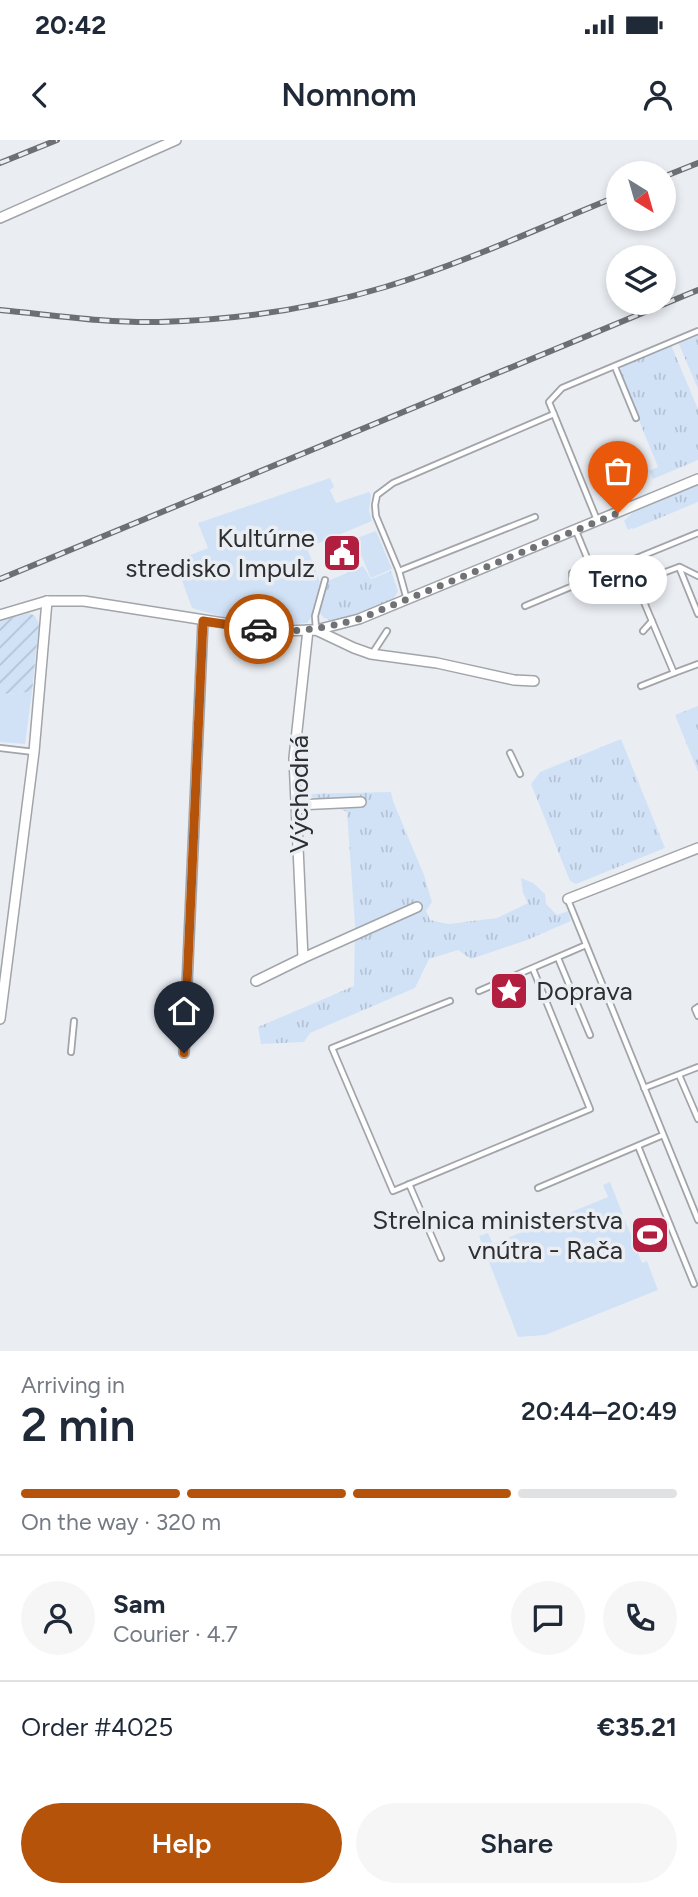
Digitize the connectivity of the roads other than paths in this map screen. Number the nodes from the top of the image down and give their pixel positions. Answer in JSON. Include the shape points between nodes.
{"nodes":[{"id":1,"x":176,"y":140,"type":"edge"},
{"id":2,"x":0,"y":218,"type":"edge"},
{"id":3,"x":698,"y":331,"type":"edge"},
{"id":4,"x":615,"y":367,"type":"junction"},
{"id":5,"x":554,"y":414,"type":"junction"},
{"id":6,"x":636,"y":418,"type":"dead end"},
{"id":7,"x":698,"y":479,"type":"edge"},
{"id":8,"x":536,"y":517,"type":"dead end"},
{"id":9,"x":597,"y":521,"type":"junction"},
{"id":10,"x":576,"y":530,"type":"junction"},
{"id":11,"x":698,"y":533,"type":"edge"},
{"id":12,"x":627,"y":562,"type":"junction"},
{"id":13,"x":590,"y":565,"type":"junction"},
{"id":14,"x":679,"y":567,"type":"junction"},
{"id":15,"x":399,"y":571,"type":"junction"},
{"id":16,"x":698,"y":576,"type":"edge"},
{"id":17,"x":325,"y":580,"type":"dead end"},
{"id":18,"x":636,"y":583,"type":"junction"},
{"id":19,"x":407,"y":600,"type":"junction"},
{"id":20,"x":47,"y":601,"type":"junction"},
{"id":21,"x":525,"y":606,"type":"dead end"},
{"id":22,"x":698,"y":614,"type":"edge"},
{"id":23,"x":0,"y":615,"type":"edge"},
{"id":24,"x":203,"y":621,"type":"junction"},
{"id":25,"x":652,"y":621,"type":"junction"},
{"id":26,"x":312,"y":630,"type":"junction"},
{"id":27,"x":387,"y":631,"type":"dead end"},
{"id":28,"x":643,"y":631,"type":"dead end"},
{"id":29,"x":371,"y":654,"type":"junction"},
{"id":30,"x":698,"y":664,"type":"edge"},
{"id":31,"x":674,"y":673,"type":"junction"},
{"id":32,"x":534,"y":681,"type":"dead end"},
{"id":33,"x":641,"y":686,"type":"dead end"},
{"id":34,"x":0,"y":748,"type":"edge"},
{"id":35,"x":34,"y":752,"type":"junction"},
{"id":36,"x":510,"y":753,"type":"dead end"},
{"id":37,"x":520,"y":774,"type":"dead end"},
{"id":38,"x":361,"y":802,"type":"dead end"},
{"id":39,"x":297,"y":806,"type":"junction"},
{"id":40,"x":698,"y":848,"type":"edge"},
{"id":41,"x":568,"y":899,"type":"joint"},
{"id":42,"x":417,"y":907,"type":"dead end"},
{"id":43,"x":586,"y":945,"type":"junction"},
{"id":44,"x":303,"y":958,"type":"junction"},
{"id":45,"x":558,"y":958,"type":"junction"},
{"id":46,"x":533,"y":969,"type":"junction"},
{"id":47,"x":256,"y":981,"type":"dead end"},
{"id":48,"x":479,"y":991,"type":"dead end"},
{"id":49,"x":450,"y":1002,"type":"dead end"},
{"id":50,"x":698,"y":1007,"type":"edge"},
{"id":51,"x":698,"y":1016,"type":"edge"},
{"id":52,"x":0,"y":1019,"type":"edge"},
{"id":53,"x":74,"y":1021,"type":"dead end"},
{"id":54,"x":590,"y":1035,"type":"dead end"},
{"id":55,"x":71,"y":1052,"type":"dead end"},
{"id":56,"x":184,"y":1053,"type":"dead end"},
{"id":57,"x":698,"y":1067,"type":"edge"},
{"id":58,"x":679,"y":1074,"type":"junction"},
{"id":59,"x":644,"y":1088,"type":"junction"},
{"id":60,"x":698,"y":1119,"type":"edge"},
{"id":61,"x":663,"y":1135,"type":"junction"},
{"id":62,"x":638,"y":1146,"type":"junction"},
{"id":63,"x":409,"y":1184,"type":"junction"},
{"id":64,"x":538,"y":1188,"type":"dead end"},
{"id":65,"x":698,"y":1220,"type":"edge"},
{"id":66,"x":441,"y":1258,"type":"dead end"},
{"id":67,"x":694,"y":1284,"type":"dead end"}],
"edges":[{"from":1,"to":2,"type":"street"},
{"from":3,"to":4,"type":"lane"},
{"from":4,"to":5,"type":"lane","via":[[562,388],[549,402]]},
{"from":4,"to":6,"type":"lane"},
{"from":5,"to":9,"type":"lane"},
{"from":5,"to":15,"type":"lane","via":[[393,483],[377,495],[376,516]]},
{"from":7,"to":9,"type":"street"},
{"from":8,"to":15,"type":"lane"},
{"from":9,"to":10,"type":"street"},
{"from":10,"to":13,"type":"lane"},
{"from":10,"to":19,"type":"street"},
{"from":11,"to":12,"type":"lane"},
{"from":12,"to":13,"type":"lane","via":[[600,570]]},
{"from":12,"to":18,"type":"lane"},
{"from":13,"to":21,"type":"lane","via":[[572,573],[573,586]]},
{"from":14,"to":16,"type":"lane"},
{"from":14,"to":18,"type":"lane"},
{"from":14,"to":22,"type":"lane"},
{"from":15,"to":19,"type":"lane"},
{"from":17,"to":26,"type":"lane"},
{"from":18,"to":25,"type":"lane"},
{"from":19,"to":26,"type":"street","via":[[359,619]]},
{"from":20,"to":23,"type":"street"},
{"from":20,"to":24,"type":"street","via":[[84,601]]},
{"from":20,"to":35,"type":"street"},
{"from":24,"to":26,"type":"street","via":[[275,631]]},
{"from":24,"to":56,"type":"street"},
{"from":25,"to":28,"type":"lane"},
{"from":25,"to":31,"type":"lane"},
{"from":26,"to":29,"type":"street"},
{"from":26,"to":39,"type":"street","name":"Východná","via":[[294,758]]},
{"from":27,"to":29,"type":"lane"},
{"from":29,"to":32,"type":"street"},
{"from":30,"to":31,"type":"lane"},
{"from":31,"to":33,"type":"lane"},
{"from":34,"to":35,"type":"lane"},
{"from":35,"to":52,"type":"street"},
{"from":36,"to":37,"type":"lane"},
{"from":38,"to":39,"type":"street"},
{"from":39,"to":44,"type":"street","name":"Východná"},
{"from":40,"to":41,"type":"street"},
{"from":41,"to":43,"type":"lane"},
{"from":42,"to":44,"type":"street"},
{"from":43,"to":45,"type":"lane"},
{"from":43,"to":59,"type":"lane"},
{"from":44,"to":47,"type":"street"},
{"from":45,"to":46,"type":"lane"},
{"from":45,"to":54,"type":"lane"},
{"from":46,"to":48,"type":"lane"},
{"from":46,"to":63,"type":"lane","via":[[590,1109]]},
{"from":49,"to":63,"type":"lane","via":[[332,1048],[393,1191]]},
{"from":50,"to":51,"type":"lane"},
{"from":53,"to":55,"type":"lane"},
{"from":57,"to":58,"type":"lane"},
{"from":58,"to":59,"type":"lane"},
{"from":58,"to":60,"type":"lane"},
{"from":59,"to":61,"type":"lane"},
{"from":61,"to":62,"type":"lane"},
{"from":61,"to":65,"type":"lane"},
{"from":62,"to":64,"type":"lane"},
{"from":62,"to":67,"type":"lane"},
{"from":63,"to":66,"type":"lane"}]}
